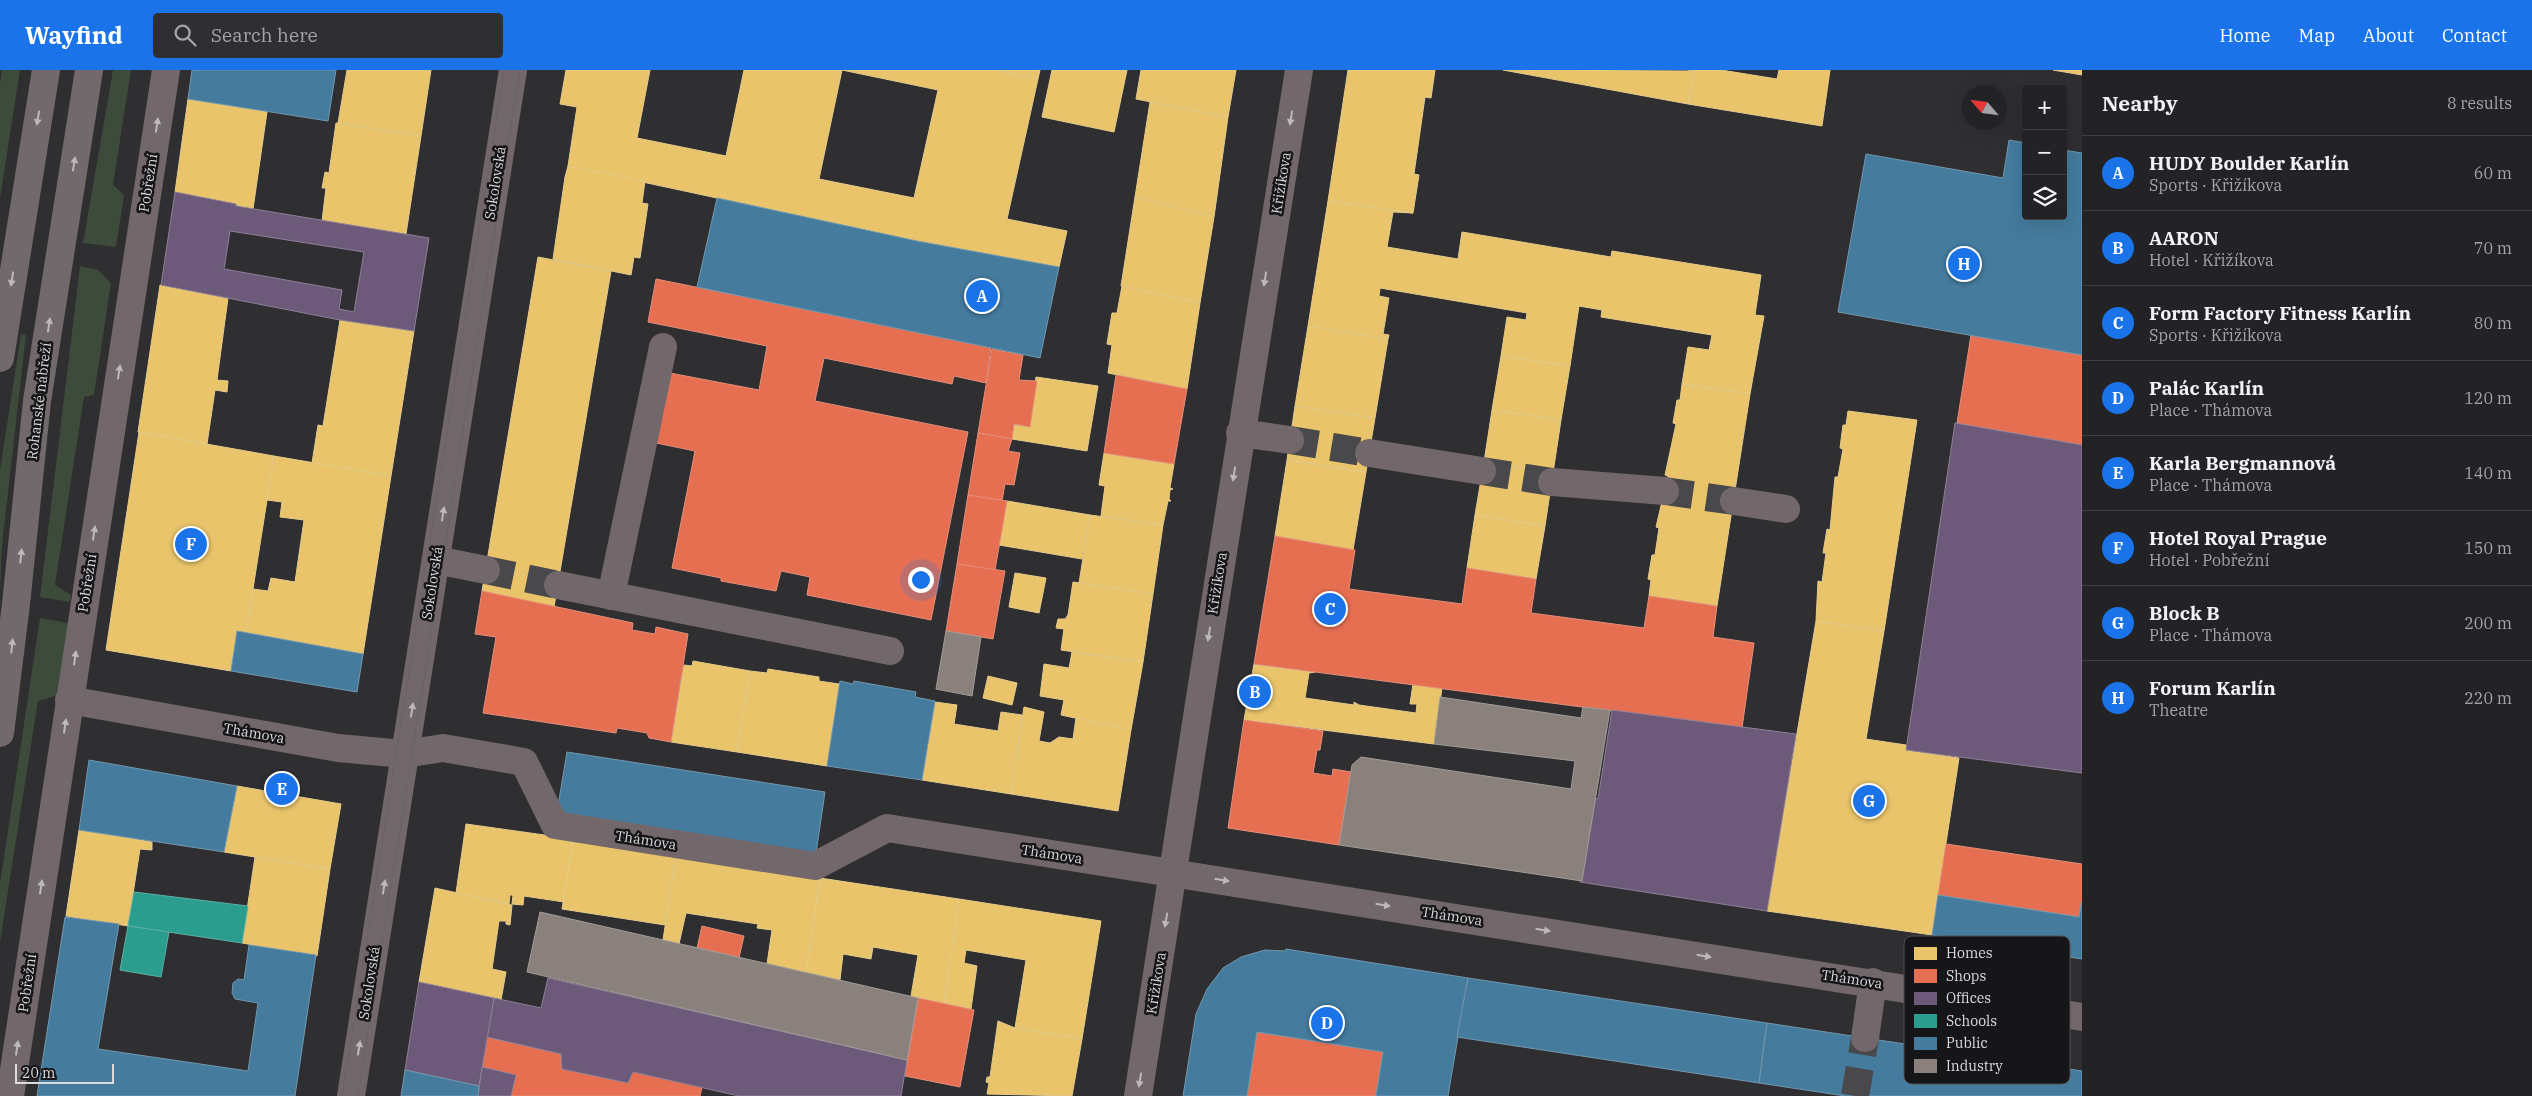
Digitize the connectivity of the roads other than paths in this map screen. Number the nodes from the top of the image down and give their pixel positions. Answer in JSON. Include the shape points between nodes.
{"nodes":[{"id":1,"x":46,"y":70,"type":"edge"},
{"id":2,"x":89,"y":70,"type":"edge"},
{"id":3,"x":166,"y":70,"type":"edge"},
{"id":4,"x":513,"y":70,"type":"edge"},
{"id":5,"x":1299,"y":70,"type":"edge"},
{"id":6,"x":663,"y":348,"type":"dead end"},
{"id":7,"x":0,"y":358,"type":"edge"},
{"id":8,"x":1240,"y":433,"type":"junction"},
{"id":9,"x":1290,"y":440,"type":"tunnel mouth"},
{"id":10,"x":1369,"y":453,"type":"tunnel mouth"},
{"id":11,"x":1482,"y":471,"type":"tunnel mouth"},
{"id":12,"x":1552,"y":482,"type":"tunnel mouth"},
{"id":13,"x":1665,"y":491,"type":"tunnel mouth"},
{"id":14,"x":1734,"y":501,"type":"tunnel mouth"},
{"id":15,"x":1786,"y":509,"type":"dead end"},
{"id":16,"x":436,"y":560,"type":"junction"},
{"id":17,"x":486,"y":570,"type":"tunnel mouth"},
{"id":18,"x":558,"y":585,"type":"tunnel mouth"},
{"id":19,"x":612,"y":596,"type":"junction"},
{"id":20,"x":890,"y":652,"type":"dead end"},
{"id":21,"x":4,"y":687,"type":"edge"},
{"id":22,"x":69,"y":700,"type":"junction"},
{"id":23,"x":0,"y":733,"type":"edge"},
{"id":24,"x":404,"y":754,"type":"junction"},
{"id":25,"x":1174,"y":872,"type":"junction"},
{"id":26,"x":1873,"y":982,"type":"junction"},
{"id":27,"x":1904,"y":987,"type":"edge"},
{"id":28,"x":1865,"y":1038,"type":"tunnel mouth"},
{"id":29,"x":10,"y":1096,"type":"edge"},
{"id":30,"x":351,"y":1096,"type":"edge"},
{"id":31,"x":1138,"y":1096,"type":"edge"}],
"edges":[{"from":1,"to":7,"type":"main road","one_way":true},
{"from":21,"to":2,"type":"main road","name":"Rohanské nábřeží","one_way":true,"via":[[37,401]]},
{"from":22,"to":3,"type":"street","name":"Pobřežní","one_way":true},
{"from":16,"to":4,"type":"street","name":"Sokolovská","one_way":true},
{"from":5,"to":8,"type":"street","name":"Křižíkova","one_way":true},
{"from":6,"to":19,"type":"street"},
{"from":8,"to":9,"type":"street"},
{"from":8,"to":25,"type":"street","name":"Křižíkova","one_way":true},
{"from":10,"to":11,"type":"street"},
{"from":12,"to":13,"type":"street"},
{"from":14,"to":15,"type":"street"},
{"from":16,"to":17,"type":"street"},
{"from":24,"to":16,"type":"street","name":"Sokolovská","one_way":true},
{"from":18,"to":19,"type":"street"},
{"from":19,"to":20,"type":"street"},
{"from":21,"to":23,"type":"main road","name":"Rohanské nábřeží"},
{"from":22,"to":24,"type":"street","name":"Thámova","via":[[338,748]]},
{"from":29,"to":22,"type":"street","name":"Pobřežní","one_way":true},
{"from":24,"to":25,"type":"street","name":"Thámova","via":[[444,748],[524,762],[555,825],[815,866],[887,828]]},
{"from":30,"to":24,"type":"street","name":"Sokolovská","one_way":true},
{"from":25,"to":26,"type":"street","name":"Thámova","one_way":true},
{"from":25,"to":31,"type":"street","name":"Křižíkova","one_way":true},
{"from":26,"to":27,"type":"street","name":"Thámova"},
{"from":26,"to":28,"type":"street"}]}
